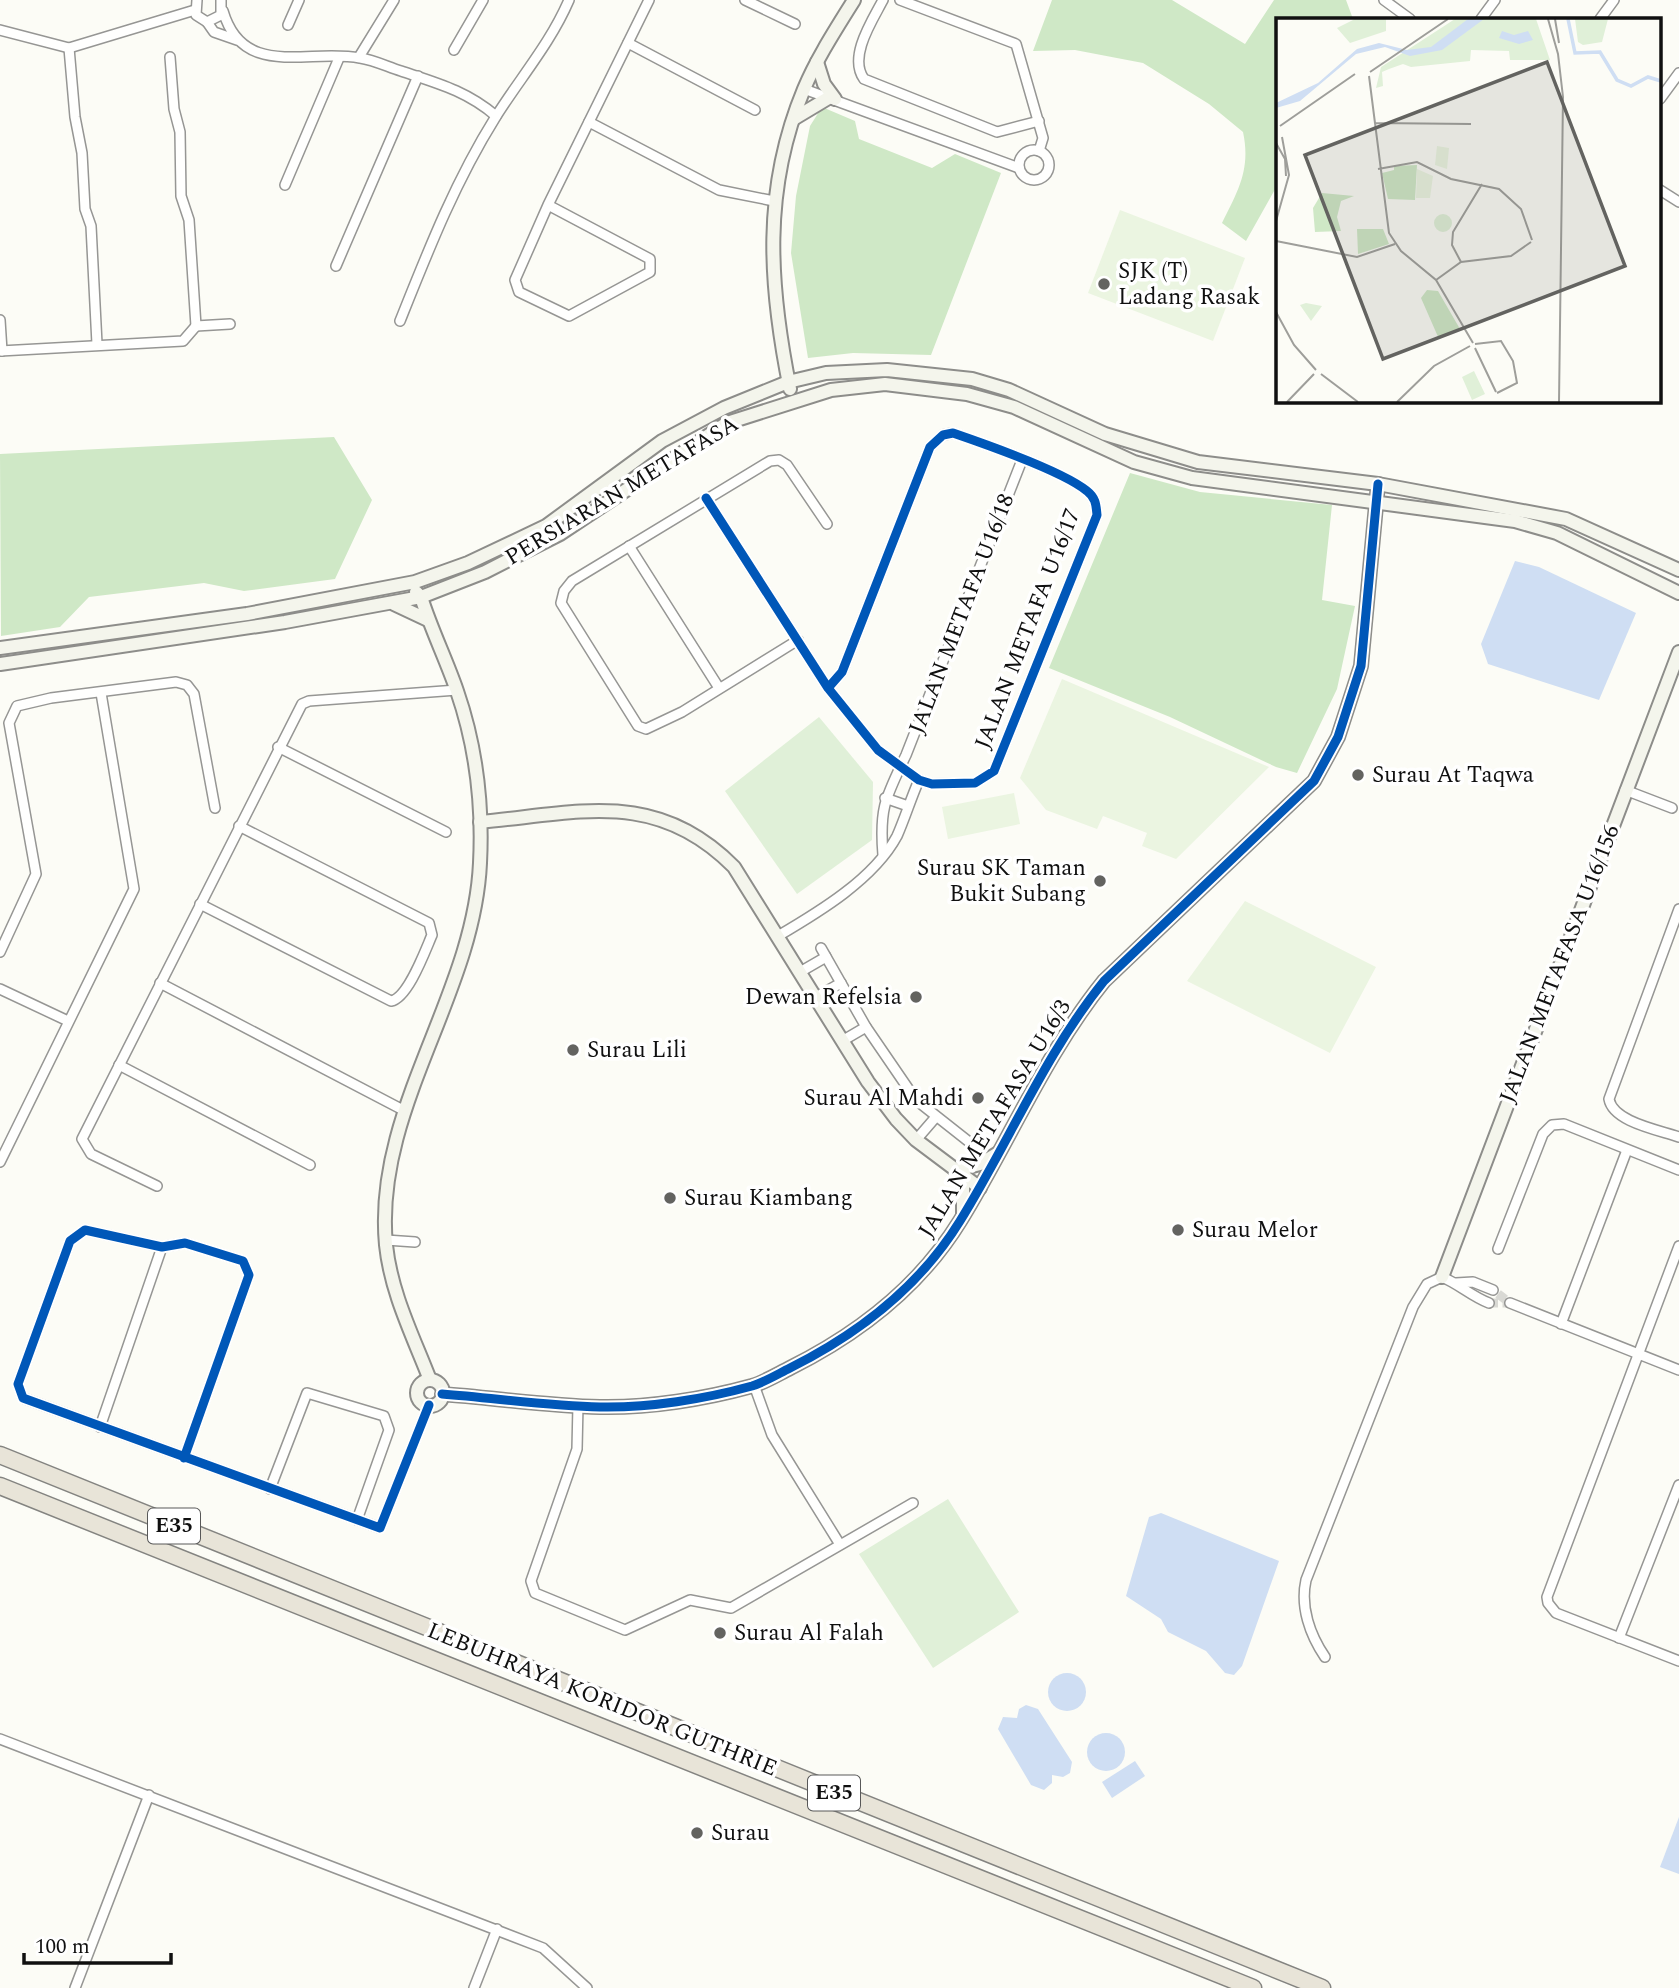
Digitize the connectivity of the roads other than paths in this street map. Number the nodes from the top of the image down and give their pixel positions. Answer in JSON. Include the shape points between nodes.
{"nodes":[{"id":1,"x":197,"y":0,"type":"edge"},
{"id":2,"x":299,"y":0,"type":"edge"},
{"id":3,"x":394,"y":0,"type":"edge"},
{"id":4,"x":483,"y":0,"type":"edge"},
{"id":5,"x":569,"y":0,"type":"edge"},
{"id":6,"x":649,"y":0,"type":"edge"},
{"id":7,"x":745,"y":0,"type":"edge"},
{"id":8,"x":853,"y":0,"type":"edge"},
{"id":9,"x":883,"y":0,"type":"edge"},
{"id":10,"x":900,"y":0,"type":"edge"},
{"id":11,"x":1384,"y":0,"type":"edge"},
{"id":12,"x":1495,"y":0,"type":"edge"},
{"id":13,"x":1614,"y":0,"type":"edge"},
{"id":14,"x":222,"y":3,"type":"edge"},
{"id":15,"x":195,"y":10,"type":"junction"},
{"id":16,"x":1408,"y":18,"type":"edge"},
{"id":17,"x":1482,"y":18,"type":"edge"},
{"id":18,"x":1602,"y":18,"type":"edge"},
{"id":19,"x":207,"y":22,"type":"junction"},
{"id":20,"x":795,"y":24,"type":"dead end"},
{"id":21,"x":288,"y":25,"type":"dead end"},
{"id":22,"x":0,"y":30,"type":"edge"},
{"id":23,"x":239,"y":41,"type":"junction"},
{"id":24,"x":628,"y":43,"type":"junction"},
{"id":25,"x":69,"y":48,"type":"junction"},
{"id":26,"x":454,"y":50,"type":"dead end"},
{"id":27,"x":170,"y":57,"type":"dead end"},
{"id":28,"x":359,"y":57,"type":"junction"},
{"id":29,"x":339,"y":58,"type":"junction"},
{"id":30,"x":817,"y":62,"type":"junction"},
{"id":31,"x":1679,"y":73,"type":"edge"},
{"id":32,"x":418,"y":76,"type":"junction"},
{"id":33,"x":804,"y":89,"type":"junction"},
{"id":34,"x":1662,"y":96,"type":"edge"},
{"id":35,"x":832,"y":98,"type":"junction"},
{"id":36,"x":755,"y":110,"type":"dead end"},
{"id":37,"x":496,"y":117,"type":"junction"},
{"id":38,"x":794,"y":118,"type":"junction"},
{"id":39,"x":1039,"y":121,"type":"junction"},
{"id":40,"x":589,"y":122,"type":"junction"},
{"id":41,"x":1039,"y":151,"type":"junction"},
{"id":42,"x":1019,"y":168,"type":"junction"},
{"id":43,"x":285,"y":185,"type":"dead end"},
{"id":44,"x":1662,"y":191,"type":"edge"},
{"id":45,"x":774,"y":201,"type":"junction"},
{"id":46,"x":1679,"y":202,"type":"edge"},
{"id":47,"x":548,"y":205,"type":"junction"},
{"id":48,"x":336,"y":266,"type":"dead end"},
{"id":49,"x":0,"y":320,"type":"edge"},
{"id":50,"x":400,"y":321,"type":"dead end"},
{"id":51,"x":230,"y":324,"type":"dead end"},
{"id":52,"x":197,"y":326,"type":"junction"},
{"id":53,"x":97,"y":344,"type":"junction"},
{"id":54,"x":1,"y":351,"type":"edge"},
{"id":55,"x":788,"y":382,"type":"junction"},
{"id":56,"x":792,"y":400,"type":"junction"},
{"id":57,"x":1022,"y":460,"type":"junction"},
{"id":58,"x":1378,"y":484,"type":"junction"},
{"id":59,"x":706,"y":498,"type":"junction"},
{"id":60,"x":1375,"y":503,"type":"junction"},
{"id":61,"x":827,"y":524,"type":"dead end"},
{"id":62,"x":628,"y":546,"type":"junction"},
{"id":63,"x":1679,"y":570,"type":"edge"},
{"id":64,"x":394,"y":585,"type":"junction"},
{"id":65,"x":440,"y":590,"type":"junction"},
{"id":66,"x":1679,"y":593,"type":"edge"},
{"id":67,"x":421,"y":597,"type":"junction"},
{"id":68,"x":391,"y":603,"type":"junction"},
{"id":69,"x":428,"y":620,"type":"junction"},
{"id":70,"x":797,"y":640,"type":"junction"},
{"id":71,"x":0,"y":648,"type":"edge"},
{"id":72,"x":1679,"y":652,"type":"edge"},
{"id":73,"x":0,"y":664,"type":"edge"},
{"id":74,"x":719,"y":688,"type":"junction"},
{"id":75,"x":828,"y":688,"type":"junction"},
{"id":76,"x":457,"y":690,"type":"junction"},
{"id":77,"x":101,"y":693,"type":"junction"},
{"id":78,"x":278,"y":747,"type":"junction"},
{"id":79,"x":900,"y":768,"type":"junction"},
{"id":80,"x":919,"y":780,"type":"junction"},
{"id":81,"x":1625,"y":790,"type":"junction"},
{"id":82,"x":884,"y":798,"type":"junction"},
{"id":83,"x":908,"y":806,"type":"junction"},
{"id":84,"x":215,"y":808,"type":"dead end"},
{"id":85,"x":1672,"y":808,"type":"dead end"},
{"id":86,"x":480,"y":822,"type":"junction"},
{"id":87,"x":239,"y":825,"type":"junction"},
{"id":88,"x":446,"y":832,"type":"dead end"},
{"id":89,"x":883,"y":855,"type":"junction"},
{"id":90,"x":200,"y":904,"type":"junction"},
{"id":91,"x":1679,"y":908,"type":"edge"},
{"id":92,"x":778,"y":936,"type":"junction"},
{"id":93,"x":0,"y":952,"type":"edge"},
{"id":94,"x":800,"y":972,"type":"junction"},
{"id":95,"x":160,"y":983,"type":"junction"},
{"id":96,"x":841,"y":983,"type":"junction"},
{"id":97,"x":0,"y":989,"type":"edge"},
{"id":98,"x":816,"y":997,"type":"junction"},
{"id":99,"x":68,"y":1021,"type":"junction"},
{"id":100,"x":866,"y":1027,"type":"junction"},
{"id":101,"x":842,"y":1041,"type":"junction"},
{"id":102,"x":119,"y":1065,"type":"junction"},
{"id":103,"x":405,"y":1111,"type":"junction"},
{"id":104,"x":934,"y":1118,"type":"junction"},
{"id":105,"x":1679,"y":1137,"type":"edge"},
{"id":106,"x":916,"y":1140,"type":"junction"},
{"id":107,"x":973,"y":1145,"type":"dead end"},
{"id":108,"x":1627,"y":1150,"type":"junction"},
{"id":109,"x":1000,"y":1151,"type":"junction"},
{"id":110,"x":0,"y":1162,"type":"edge"},
{"id":111,"x":310,"y":1166,"type":"dead end"},
{"id":112,"x":957,"y":1170,"type":"junction"},
{"id":113,"x":1679,"y":1170,"type":"edge"},
{"id":114,"x":157,"y":1186,"type":"dead end"},
{"id":115,"x":980,"y":1188,"type":"junction"},
{"id":116,"x":962,"y":1218,"type":"junction"},
{"id":117,"x":386,"y":1240,"type":"junction"},
{"id":118,"x":415,"y":1242,"type":"dead end"},
{"id":119,"x":1679,"y":1246,"type":"edge"},
{"id":120,"x":162,"y":1247,"type":"junction"},
{"id":121,"x":1498,"y":1250,"type":"dead end"},
{"id":122,"x":1442,"y":1277,"type":"junction"},
{"id":123,"x":1456,"y":1283,"type":"junction"},
{"id":124,"x":1493,"y":1290,"type":"dead end"},
{"id":125,"x":1489,"y":1303,"type":"dead end"},
{"id":126,"x":1510,"y":1304,"type":"dead end"},
{"id":127,"x":1561,"y":1324,"type":"junction"},
{"id":128,"x":1639,"y":1355,"type":"junction"},
{"id":129,"x":1679,"y":1370,"type":"edge"},
{"id":130,"x":430,"y":1380,"type":"junction"},
{"id":131,"x":754,"y":1385,"type":"junction"},
{"id":132,"x":442,"y":1394,"type":"junction"},
{"id":133,"x":429,"y":1405,"type":"junction"},
{"id":134,"x":578,"y":1405,"type":"junction"},
{"id":135,"x":100,"y":1427,"type":"junction"},
{"id":136,"x":0,"y":1455,"type":"edge"},
{"id":137,"x":184,"y":1458,"type":"junction"},
{"id":138,"x":1679,"y":1485,"type":"edge"},
{"id":139,"x":0,"y":1486,"type":"edge"},
{"id":140,"x":270,"y":1489,"type":"junction"},
{"id":141,"x":913,"y":1503,"type":"dead end"},
{"id":142,"x":357,"y":1520,"type":"junction"},
{"id":143,"x":839,"y":1544,"type":"junction"},
{"id":144,"x":1619,"y":1638,"type":"junction"},
{"id":145,"x":1325,"y":1657,"type":"dead end"},
{"id":146,"x":1679,"y":1661,"type":"edge"},
{"id":147,"x":0,"y":1739,"type":"edge"},
{"id":148,"x":149,"y":1796,"type":"junction"},
{"id":149,"x":497,"y":1929,"type":"junction"},
{"id":150,"x":75,"y":1988,"type":"edge"},
{"id":151,"x":474,"y":1988,"type":"edge"},
{"id":152,"x":587,"y":1988,"type":"edge"},
{"id":153,"x":1254,"y":1988,"type":"edge"},
{"id":154,"x":1322,"y":1988,"type":"edge"}],
"edges":[{"from":1,"to":15,"type":"street"},
{"from":2,"to":21,"type":"street"},
{"from":3,"to":28,"type":"street"},
{"from":4,"to":26,"type":"street"},
{"from":5,"to":37,"type":"street","via":[[546,46]]},
{"from":6,"to":24,"type":"street"},
{"from":7,"to":20,"type":"street"},
{"from":8,"to":30,"type":"street"},
{"from":9,"to":39,"type":"street","via":[[859,56],[864,79],[997,132]]},
{"from":10,"to":39,"type":"street","via":[[1016,44]]},
{"from":11,"to":16,"type":"street"},
{"from":12,"to":17,"type":"street"},
{"from":13,"to":18,"type":"street"},
{"from":14,"to":19,"type":"street","via":[[219,18]]},
{"from":14,"to":23,"type":"street","via":[[227,26]]},
{"from":15,"to":19,"type":"street"},
{"from":15,"to":25,"type":"street"},
{"from":19,"to":23,"type":"street","via":[[214,32]]},
{"from":22,"to":25,"type":"street"},
{"from":23,"to":29,"type":"street","via":[[265,55]]},
{"from":24,"to":36,"type":"street"},
{"from":24,"to":40,"type":"street"},
{"from":25,"to":53,"type":"street","via":[[85,209],[91,226]]},
{"from":27,"to":52,"type":"street"},
{"from":28,"to":29,"type":"street"},
{"from":28,"to":32,"type":"street"},
{"from":29,"to":43,"type":"street"},
{"from":30,"to":33,"type":"street"},
{"from":30,"to":35,"type":"street"},
{"from":31,"to":34,"type":"street"},
{"from":32,"to":37,"type":"street","via":[[476,99]]},
{"from":32,"to":48,"type":"street"},
{"from":33,"to":35,"type":"street"},
{"from":33,"to":38,"type":"street"},
{"from":35,"to":38,"type":"street"},
{"from":35,"to":42,"type":"street"},
{"from":37,"to":50,"type":"street","via":[[454,190]]},
{"from":38,"to":45,"type":"street","via":[[780,160]]},
{"from":39,"to":41,"type":"street","via":[[1043,138]]},
{"from":40,"to":45,"type":"street","via":[[719,190]]},
{"from":40,"to":47,"type":"street"},
{"from":41,"to":42,"type":"street","via":[[1026,152]]},
{"from":41,"to":42,"type":"street","via":[[1048,161],[1044,177],[1031,180]]},
{"from":44,"to":46,"type":"street"},
{"from":45,"to":55,"type":"street","via":[[772,282]]},
{"from":47,"to":47,"type":"street","via":[[515,280],[519,292],[569,316],[650,272],[650,259]]},
{"from":49,"to":54,"type":"street"},
{"from":51,"to":52,"type":"street"},
{"from":52,"to":53,"type":"street","via":[[183,341]]},
{"from":53,"to":54,"type":"street"},
{"from":55,"to":56,"type":"street"},
{"from":55,"to":58,"type":"street","name":"PERSIARAN METAFASA","via":[[826,373],[887,370],[972,379],[1009,390],[1105,434],[1198,462]]},
{"from":55,"to":64,"type":"street","name":"PERSIARAN METAFASA","via":[[724,408],[662,441],[546,526],[468,563]]},
{"from":56,"to":60,"type":"street","name":"PERSIARAN METAFASA","via":[[885,384],[967,394],[1014,407],[1134,462],[1192,478]]},
{"from":56,"to":65,"type":"street","name":"PERSIARAN METAFASA","via":[[727,423],[560,534]]},
{"from":57,"to":75,"type":"street","name":"JALAN METAFA U16/17","via":[[953,433],[930,447],[842,672]]},
{"from":57,"to":79,"type":"street","name":"JALAN METAFA U16/18"},
{"from":57,"to":80,"type":"street","name":"JALAN METAFA U16/17","via":[[1087,491],[1096,501],[1097,515],[994,771],[975,783]]},
{"from":58,"to":60,"type":"street","name":"JALAN METAFASA U16/3"},
{"from":58,"to":63,"type":"street","name":"PERSIARAN METAFASA","via":[[1566,519]]},
{"from":59,"to":61,"type":"street","via":[[779,460]]},
{"from":59,"to":62,"type":"street"},
{"from":59,"to":70,"type":"street"},
{"from":60,"to":66,"type":"street","name":"PERSIARAN METAFASA","via":[[1456,511],[1557,533]]},
{"from":60,"to":109,"type":"street","name":"JALAN METAFASA U16/3","via":[[1361,667],[1338,737],[1314,781],[1104,981],[1075,1016]]},
{"from":62,"to":74,"type":"street"},
{"from":62,"to":74,"type":"street","via":[[572,581],[561,603],[638,726],[653,729]]},
{"from":64,"to":67,"type":"street","via":[[414,590]]},
{"from":64,"to":71,"type":"street","name":"PERSIARAN METAFASA","via":[[247,614]]},
{"from":65,"to":67,"type":"street","name":"PERSIARAN METAFASA"},
{"from":65,"to":69,"type":"street"},
{"from":67,"to":68,"type":"street","name":"PERSIARAN METAFASA"},
{"from":67,"to":69,"type":"street"},
{"from":68,"to":69,"type":"street"},
{"from":68,"to":73,"type":"street","name":"PERSIARAN METAFASA"},
{"from":69,"to":76,"type":"street"},
{"from":70,"to":74,"type":"street"},
{"from":70,"to":75,"type":"street"},
{"from":72,"to":81,"type":"street","name":"JALAN METAFASA U16/156"},
{"from":75,"to":79,"type":"street","via":[[878,750]]},
{"from":76,"to":78,"type":"street","via":[[309,701],[302,705]]},
{"from":76,"to":86,"type":"street","via":[[475,756]]},
{"from":77,"to":84,"type":"street","via":[[176,682],[187,685],[194,694]]},
{"from":77,"to":93,"type":"street","via":[[22,704],[10,716],[36,874]]},
{"from":77,"to":99,"type":"street","via":[[134,889]]},
{"from":78,"to":87,"type":"street"},
{"from":78,"to":88,"type":"street"},
{"from":79,"to":80,"type":"street"},
{"from":79,"to":82,"type":"street","name":"JALAN METAFA U16/18"},
{"from":80,"to":83,"type":"street"},
{"from":81,"to":85,"type":"street"},
{"from":81,"to":122,"type":"street","name":"JALAN METAFASA U16/156"},
{"from":82,"to":83,"type":"street"},
{"from":82,"to":89,"type":"street"},
{"from":83,"to":89,"type":"street"},
{"from":86,"to":92,"type":"street","via":[[626,810],[662,818],[714,846],[734,867]]},
{"from":86,"to":103,"type":"street","via":[[480,864],[468,942]]},
{"from":87,"to":90,"type":"street"},
{"from":87,"to":90,"type":"street","via":[[429,923],[432,935],[418,966],[401,997],[391,1000]]},
{"from":89,"to":92,"type":"street","via":[[836,901]]},
{"from":90,"to":95,"type":"street"},
{"from":91,"to":105,"type":"street","via":[[1610,1091],[1610,1106],[1619,1115]]},
{"from":92,"to":94,"type":"street"},
{"from":94,"to":96,"type":"street","via":[[823,953]]},
{"from":94,"to":98,"type":"street"},
{"from":95,"to":102,"type":"street"},
{"from":95,"to":103,"type":"street"},
{"from":96,"to":98,"type":"street"},
{"from":96,"to":100,"type":"street"},
{"from":97,"to":99,"type":"street"},
{"from":98,"to":101,"type":"street"},
{"from":99,"to":110,"type":"street"},
{"from":100,"to":101,"type":"street"},
{"from":100,"to":104,"type":"street","via":[[916,1100]]},
{"from":101,"to":106,"type":"street","via":[[882,1101]]},
{"from":102,"to":111,"type":"street"},
{"from":102,"to":114,"type":"street","via":[[82,1139],[91,1154]]},
{"from":103,"to":117,"type":"street","via":[[385,1196]]},
{"from":104,"to":106,"type":"street"},
{"from":104,"to":107,"type":"street"},
{"from":106,"to":112,"type":"street"},
{"from":108,"to":113,"type":"street"},
{"from":108,"to":121,"type":"street","via":[[1564,1125],[1552,1125],[1544,1134]]},
{"from":108,"to":127,"type":"street"},
{"from":109,"to":112,"type":"street","via":[[980,1164]]},
{"from":109,"to":115,"type":"street","name":"JALAN METAFASA U16/3"},
{"from":112,"to":115,"type":"street"},
{"from":112,"to":116,"type":"street","via":[[963,1185]]},
{"from":115,"to":116,"type":"street","name":"JALAN METAFASA U16/3"},
{"from":116,"to":131,"type":"street","name":"JALAN METAFASA U16/3","via":[[936,1256],[899,1296],[846,1337]]},
{"from":117,"to":118,"type":"street"},
{"from":117,"to":130,"type":"street","via":[[393,1288]]},
{"from":119,"to":128,"type":"street"},
{"from":120,"to":135,"type":"street"},
{"from":120,"to":135,"type":"street","via":[[95,1230],[76,1234],[18,1384],[23,1398]]},
{"from":120,"to":137,"type":"street","via":[[185,1243],[243,1261],[249,1275]]},
{"from":122,"to":123,"type":"street"},
{"from":122,"to":145,"type":"street","via":[[1427,1284],[1413,1307],[1306,1580],[1306,1611]]},
{"from":123,"to":124,"type":"street","via":[[1473,1282]]},
{"from":123,"to":125,"type":"street","via":[[1469,1295]]},
{"from":126,"to":127,"type":"street"},
{"from":127,"to":128,"type":"street"},
{"from":128,"to":129,"type":"street"},
{"from":128,"to":144,"type":"street","via":[[1548,1604],[1556,1613]]},
{"from":130,"to":132,"type":"street","via":[[439,1385]]},
{"from":130,"to":133,"type":"street","via":[[421,1383],[417,1392],[420,1401]]},
{"from":131,"to":134,"type":"street","name":"JALAN METAFASA U16/3","via":[[690,1399]]},
{"from":131,"to":143,"type":"street","via":[[772,1435]]},
{"from":132,"to":133,"type":"street","via":[[438,1402]]},
{"from":132,"to":134,"type":"street","name":"JALAN METAFASA U16/3"},
{"from":133,"to":142,"type":"street","via":[[380,1528]]},
{"from":134,"to":143,"type":"street","via":[[577,1449],[531,1581],[535,1593],[630,1630],[690,1600],[731,1608]]},
{"from":135,"to":137,"type":"street"},
{"from":136,"to":154,"type":"highway","name":"LEBUHRAYA KORIDOR GUTHRIE","number":"E35"},
{"from":137,"to":140,"type":"street"},
{"from":138,"to":144,"type":"street"},
{"from":139,"to":153,"type":"highway","name":"LEBUHRAYA KORIDOR GUTHRIE","number":"E35"},
{"from":140,"to":142,"type":"street"},
{"from":140,"to":142,"type":"street","via":[[303,1397],[311,1393],[384,1416],[389,1430]]},
{"from":141,"to":143,"type":"street"},
{"from":144,"to":146,"type":"street"},
{"from":147,"to":148,"type":"street"},
{"from":148,"to":149,"type":"street"},
{"from":148,"to":150,"type":"street"},
{"from":149,"to":151,"type":"street"},
{"from":149,"to":152,"type":"street","via":[[552,1953]]}]}
